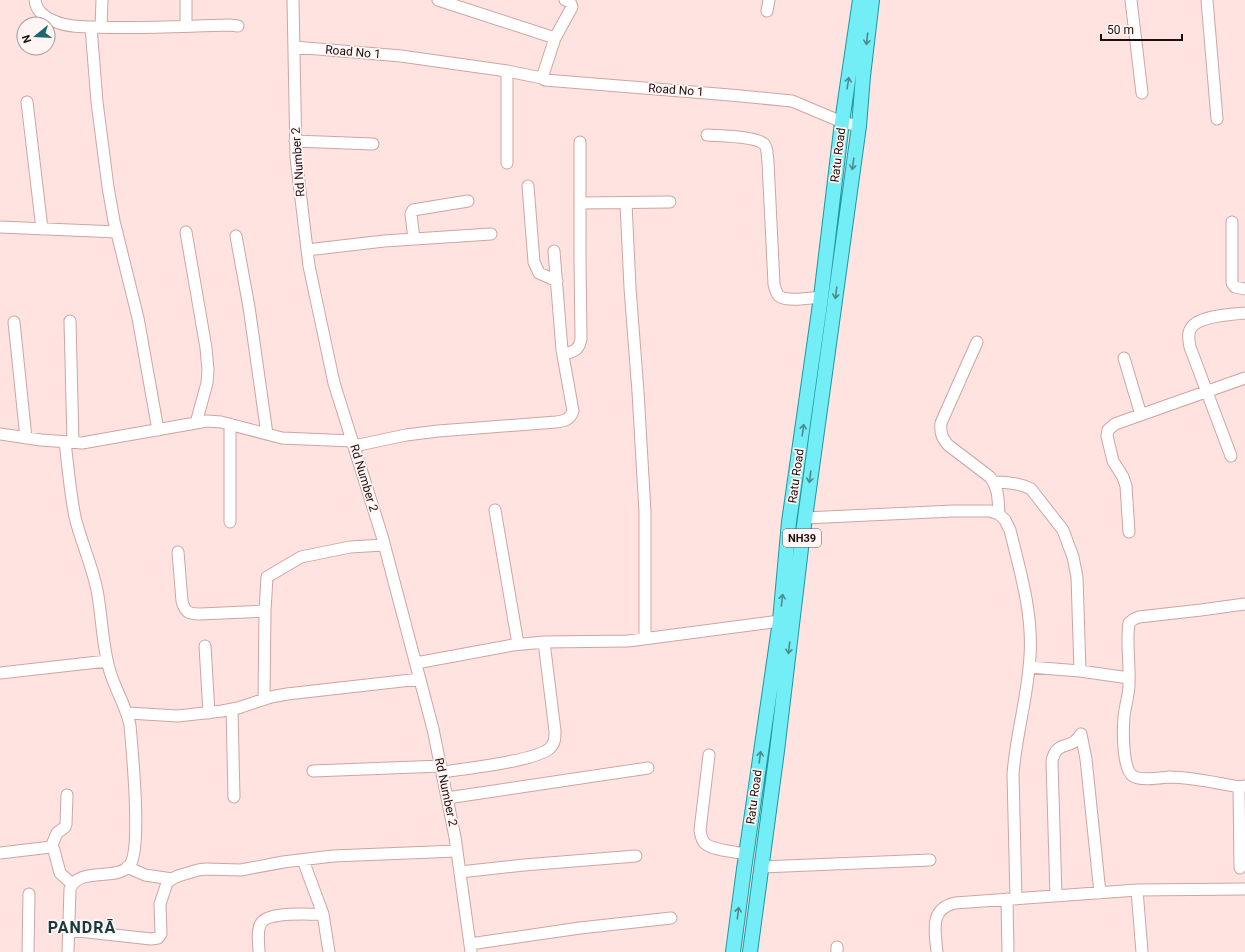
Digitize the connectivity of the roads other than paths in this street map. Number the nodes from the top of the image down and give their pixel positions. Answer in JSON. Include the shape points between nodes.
{"nodes":[{"id":1,"x":35,"y":0,"type":"edge"},
{"id":2,"x":102,"y":0,"type":"edge"},
{"id":3,"x":186,"y":0,"type":"edge"},
{"id":4,"x":293,"y":0,"type":"edge"},
{"id":5,"x":438,"y":0,"type":"edge"},
{"id":6,"x":566,"y":0,"type":"edge"},
{"id":7,"x":860,"y":0,"type":"edge"},
{"id":8,"x":872,"y":0,"type":"edge"},
{"id":9,"x":1132,"y":0,"type":"edge"},
{"id":10,"x":1207,"y":0,"type":"edge"},
{"id":11,"x":186,"y":26,"type":"junction"},
{"id":12,"x":238,"y":26,"type":"dead end"},
{"id":13,"x":96,"y":27,"type":"junction"},
{"id":14,"x":555,"y":38,"type":"junction"},
{"id":15,"x":294,"y":47,"type":"junction"},
{"id":16,"x":507,"y":71,"type":"junction"},
{"id":17,"x":542,"y":78,"type":"junction"},
{"id":18,"x":1142,"y":93,"type":"dead end"},
{"id":19,"x":27,"y":102,"type":"dead end"},
{"id":20,"x":1217,"y":119,"type":"dead end"},
{"id":21,"x":842,"y":122,"type":"junction"},
{"id":22,"x":859,"y":126,"type":"junction"},
{"id":23,"x":707,"y":135,"type":"dead end"},
{"id":24,"x":295,"y":141,"type":"junction"},
{"id":25,"x":580,"y":142,"type":"dead end"},
{"id":26,"x":373,"y":144,"type":"dead end"},
{"id":27,"x":507,"y":164,"type":"dead end"},
{"id":28,"x":528,"y":186,"type":"dead end"},
{"id":29,"x":468,"y":201,"type":"dead end"},
{"id":30,"x":670,"y":202,"type":"dead end"},
{"id":31,"x":580,"y":203,"type":"junction"},
{"id":32,"x":626,"y":203,"type":"junction"},
{"id":33,"x":1232,"y":222,"type":"dead end"},
{"id":34,"x":0,"y":227,"type":"edge"},
{"id":35,"x":42,"y":229,"type":"junction"},
{"id":36,"x":117,"y":232,"type":"junction"},
{"id":37,"x":186,"y":232,"type":"dead end"},
{"id":38,"x":491,"y":234,"type":"dead end"},
{"id":39,"x":236,"y":236,"type":"dead end"},
{"id":40,"x":414,"y":239,"type":"junction"},
{"id":41,"x":307,"y":250,"type":"junction"},
{"id":42,"x":554,"y":251,"type":"dead end"},
{"id":43,"x":557,"y":281,"type":"junction"},
{"id":44,"x":1245,"y":289,"type":"edge"},
{"id":45,"x":821,"y":297,"type":"junction"},
{"id":46,"x":1245,"y":313,"type":"edge"},
{"id":47,"x":70,"y":321,"type":"dead end"},
{"id":48,"x":14,"y":322,"type":"dead end"},
{"id":49,"x":978,"y":342,"type":"dead end"},
{"id":50,"x":563,"y":354,"type":"junction"},
{"id":51,"x":1124,"y":358,"type":"dead end"},
{"id":52,"x":1245,"y":378,"type":"edge"},
{"id":53,"x":1207,"y":392,"type":"junction"},
{"id":54,"x":1141,"y":415,"type":"junction"},
{"id":55,"x":196,"y":423,"type":"junction"},
{"id":56,"x":230,"y":424,"type":"junction"},
{"id":57,"x":158,"y":430,"type":"junction"},
{"id":58,"x":0,"y":434,"type":"edge"},
{"id":59,"x":267,"y":434,"type":"junction"},
{"id":60,"x":26,"y":438,"type":"junction"},
{"id":61,"x":69,"y":442,"type":"junction"},
{"id":62,"x":353,"y":443,"type":"junction"},
{"id":63,"x":1231,"y":456,"type":"dead end"},
{"id":64,"x":995,"y":482,"type":"junction"},
{"id":65,"x":495,"y":510,"type":"dead end"},
{"id":66,"x":999,"y":514,"type":"junction"},
{"id":67,"x":805,"y":518,"type":"junction"},
{"id":68,"x":230,"y":522,"type":"dead end"},
{"id":69,"x":1130,"y":532,"type":"dead end"},
{"id":70,"x":384,"y":544,"type":"junction"},
{"id":71,"x":178,"y":552,"type":"dead end"},
{"id":72,"x":1245,"y":604,"type":"edge"},
{"id":73,"x":265,"y":611,"type":"junction"},
{"id":74,"x":780,"y":621,"type":"junction"},
{"id":75,"x":645,"y":638,"type":"junction"},
{"id":76,"x":544,"y":642,"type":"junction"},
{"id":77,"x":518,"y":644,"type":"junction"},
{"id":78,"x":205,"y":646,"type":"dead end"},
{"id":79,"x":107,"y":661,"type":"junction"},
{"id":80,"x":416,"y":663,"type":"junction"},
{"id":81,"x":1029,"y":667,"type":"junction"},
{"id":82,"x":1080,"y":670,"type":"junction"},
{"id":83,"x":0,"y":674,"type":"edge"},
{"id":84,"x":1129,"y":678,"type":"junction"},
{"id":85,"x":420,"y":679,"type":"junction"},
{"id":86,"x":264,"y":699,"type":"junction"},
{"id":87,"x":232,"y":709,"type":"junction"},
{"id":88,"x":209,"y":712,"type":"junction"},
{"id":89,"x":128,"y":714,"type":"junction"},
{"id":90,"x":709,"y":755,"type":"dead end"},
{"id":91,"x":648,"y":768,"type":"dead end"},
{"id":92,"x":441,"y":769,"type":"junction"},
{"id":93,"x":313,"y":771,"type":"dead end"},
{"id":94,"x":1242,"y":786,"type":"edge"},
{"id":95,"x":67,"y":795,"type":"dead end"},
{"id":96,"x":234,"y":797,"type":"dead end"},
{"id":97,"x":447,"y":798,"type":"junction"},
{"id":98,"x":51,"y":847,"type":"junction"},
{"id":99,"x":457,"y":851,"type":"junction"},
{"id":100,"x":0,"y":854,"type":"edge"},
{"id":101,"x":746,"y":854,"type":"junction"},
{"id":102,"x":636,"y":856,"type":"dead end"},
{"id":103,"x":303,"y":860,"type":"junction"},
{"id":104,"x":930,"y":860,"type":"dead end"},
{"id":105,"x":127,"y":867,"type":"junction"},
{"id":106,"x":760,"y":867,"type":"junction"},
{"id":107,"x":1240,"y":868,"type":"dead end"},
{"id":108,"x":460,"y":872,"type":"junction"},
{"id":109,"x":172,"y":878,"type":"junction"},
{"id":110,"x":72,"y":884,"type":"junction"},
{"id":111,"x":1245,"y":889,"type":"edge"},
{"id":112,"x":1137,"y":890,"type":"junction"},
{"id":113,"x":1100,"y":893,"type":"junction"},
{"id":114,"x":29,"y":894,"type":"dead end"},
{"id":115,"x":1056,"y":896,"type":"junction"},
{"id":116,"x":1012,"y":899,"type":"junction"},
{"id":117,"x":323,"y":914,"type":"junction"},
{"id":118,"x":671,"y":918,"type":"dead end"},
{"id":119,"x":69,"y":930,"type":"junction"},
{"id":120,"x":471,"y":948,"type":"edge"},
{"id":121,"x":28,"y":952,"type":"edge"},
{"id":122,"x":68,"y":952,"type":"edge"},
{"id":123,"x":259,"y":952,"type":"edge"},
{"id":124,"x":329,"y":952,"type":"edge"},
{"id":125,"x":733,"y":952,"type":"edge"},
{"id":126,"x":750,"y":952,"type":"edge"},
{"id":127,"x":937,"y":952,"type":"edge"},
{"id":128,"x":1008,"y":952,"type":"edge"},
{"id":129,"x":1142,"y":952,"type":"edge"}],
"edges":[{"from":1,"to":13,"type":"street","via":[[37,9],[55,22],[78,27]]},
{"from":2,"to":13,"type":"street"},
{"from":3,"to":11,"type":"street"},
{"from":4,"to":15,"type":"street","name":"Rd Number 2"},
{"from":5,"to":14,"type":"street"},
{"from":6,"to":14,"type":"street","via":[[572,7]]},
{"from":21,"to":7,"type":"main road","name":"Ratu Road","one_way":true},
{"from":8,"to":22,"type":"main road","name":"Ratu Road","one_way":true},
{"from":9,"to":18,"type":"street"},
{"from":10,"to":20,"type":"street"},
{"from":11,"to":12,"type":"street"},
{"from":11,"to":13,"type":"street"},
{"from":13,"to":36,"type":"street","via":[[97,102],[108,187]]},
{"from":14,"to":17,"type":"street"},
{"from":15,"to":16,"type":"street","name":"Road No 1","via":[[401,56]]},
{"from":15,"to":24,"type":"street","name":"Rd Number 2"},
{"from":16,"to":17,"type":"street","name":"Road No 1"},
{"from":16,"to":27,"type":"street"},
{"from":17,"to":21,"type":"street","name":"Road No 1","via":[[792,101]]},
{"from":19,"to":35,"type":"street"},
{"from":21,"to":22,"type":"street","name":"Road No 1"},
{"from":21,"to":45,"type":"main road","name":"Ratu Road"},
{"from":22,"to":67,"type":"main road","name":"Ratu Road","number":"NH39","one_way":true},
{"from":23,"to":45,"type":"street","via":[[763,142],[768,162],[776,292],[780,297],[788,299]]},
{"from":24,"to":26,"type":"street"},
{"from":24,"to":41,"type":"street","name":"Rd Number 2"},
{"from":25,"to":31,"type":"street"},
{"from":28,"to":43,"type":"street","via":[[534,262],[539,273]]},
{"from":29,"to":40,"type":"street","via":[[413,210],[411,214]]},
{"from":30,"to":32,"type":"street"},
{"from":31,"to":32,"type":"street"},
{"from":31,"to":50,"type":"street","via":[[581,338],[578,350]]},
{"from":32,"to":75,"type":"street","via":[[644,512]]},
{"from":33,"to":44,"type":"street","via":[[1232,283],[1235,287]]},
{"from":34,"to":35,"type":"street"},
{"from":35,"to":36,"type":"street"},
{"from":36,"to":57,"type":"street","via":[[138,318]]},
{"from":37,"to":55,"type":"street","via":[[208,370]]},
{"from":38,"to":40,"type":"street"},
{"from":39,"to":59,"type":"street"},
{"from":40,"to":41,"type":"street"},
{"from":41,"to":62,"type":"street","name":"Rd Number 2","via":[[334,383]]},
{"from":42,"to":43,"type":"street"},
{"from":43,"to":50,"type":"street"},
{"from":74,"to":45,"type":"main road","name":"Ratu Road","one_way":true,"via":[[789,522]]},
{"from":46,"to":53,"type":"street","via":[[1201,321],[1190,330],[1190,347]]},
{"from":47,"to":61,"type":"street"},
{"from":48,"to":60,"type":"street"},
{"from":49,"to":64,"type":"street","via":[[941,423],[940,431],[948,445]]},
{"from":50,"to":62,"type":"street","via":[[573,411],[566,420],[438,431]]},
{"from":51,"to":54,"type":"street"},
{"from":52,"to":53,"type":"street"},
{"from":53,"to":54,"type":"street"},
{"from":53,"to":63,"type":"street"},
{"from":54,"to":69,"type":"street","via":[[1111,427],[1107,436],[1113,461],[1126,486]]},
{"from":55,"to":56,"type":"street","via":[[207,421]]},
{"from":55,"to":57,"type":"street"},
{"from":56,"to":59,"type":"street"},
{"from":56,"to":68,"type":"street"},
{"from":57,"to":61,"type":"street","via":[[107,440]]},
{"from":58,"to":60,"type":"street"},
{"from":59,"to":62,"type":"street","via":[[282,438]]},
{"from":60,"to":61,"type":"street"},
{"from":61,"to":79,"type":"street","via":[[70,486],[75,517],[97,589]]},
{"from":62,"to":70,"type":"street","name":"Rd Number 2"},
{"from":64,"to":66,"type":"street"},
{"from":64,"to":82,"type":"street","via":[[1012,482],[1031,489],[1063,530],[1077,577]]},
{"from":65,"to":77,"type":"street"},
{"from":66,"to":67,"type":"street","via":[[990,511],[953,511]]},
{"from":66,"to":81,"type":"street","via":[[1010,530],[1025,593],[1030,637]]},
{"from":67,"to":106,"type":"main road","name":"Ratu Road","number":"NH39","one_way":true,"via":[[777,751]]},
{"from":70,"to":73,"type":"street","via":[[350,547],[301,558],[267,577]]},
{"from":70,"to":80,"type":"street","name":"Rd Number 2"},
{"from":71,"to":73,"type":"street","via":[[182,601],[187,612],[201,614]]},
{"from":72,"to":84,"type":"street","via":[[1134,619],[1129,623],[1128,632]]},
{"from":73,"to":86,"type":"street"},
{"from":74,"to":75,"type":"street"},
{"from":101,"to":74,"type":"main road","name":"Ratu Road","one_way":true},
{"from":75,"to":76,"type":"street","via":[[607,642]]},
{"from":76,"to":77,"type":"street"},
{"from":76,"to":92,"type":"street","via":[[555,732],[554,743],[549,750],[525,759]]},
{"from":77,"to":80,"type":"street"},
{"from":78,"to":88,"type":"street"},
{"from":79,"to":83,"type":"street"},
{"from":79,"to":89,"type":"street","via":[[113,682]]},
{"from":80,"to":85,"type":"street","name":"Rd Number 2"},
{"from":81,"to":82,"type":"street"},
{"from":81,"to":116,"type":"street","via":[[1013,774]]},
{"from":82,"to":84,"type":"street"},
{"from":84,"to":94,"type":"street","via":[[1124,717],[1125,762],[1132,776],[1172,777]]},
{"from":85,"to":86,"type":"street","via":[[287,694]]},
{"from":85,"to":92,"type":"street","name":"Rd Number 2"},
{"from":86,"to":87,"type":"street"},
{"from":87,"to":88,"type":"street"},
{"from":87,"to":96,"type":"street"},
{"from":88,"to":89,"type":"street","via":[[178,716]]},
{"from":89,"to":105,"type":"street","via":[[136,812],[135,845]]},
{"from":90,"to":101,"type":"street","via":[[700,830],[703,842],[713,848]]},
{"from":91,"to":97,"type":"street"},
{"from":92,"to":93,"type":"street"},
{"from":92,"to":97,"type":"street","name":"Rd Number 2"},
{"from":94,"to":107,"type":"street"},
{"from":95,"to":98,"type":"street","via":[[66,824],[57,833]]},
{"from":97,"to":99,"type":"street","name":"Rd Number 2"},
{"from":98,"to":100,"type":"street"},
{"from":98,"to":110,"type":"street","via":[[60,873]]},
{"from":99,"to":103,"type":"street","via":[[333,856]]},
{"from":99,"to":108,"type":"street","name":"Rd Number 2"},
{"from":125,"to":101,"type":"main road","name":"Ratu Road","one_way":true},
{"from":102,"to":108,"type":"street"},
{"from":103,"to":109,"type":"street","via":[[241,870],[198,870]]},
{"from":103,"to":117,"type":"street"},
{"from":104,"to":106,"type":"street"},
{"from":105,"to":109,"type":"street","via":[[145,875]]},
{"from":105,"to":110,"type":"street","via":[[116,872],[84,877]]},
{"from":106,"to":126,"type":"main road","name":"Ratu Road","number":"NH39"},
{"from":108,"to":120,"type":"street","name":"Rd Number 2"},
{"from":109,"to":119,"type":"street","via":[[167,883],[160,904],[161,934],[158,938]]},
{"from":110,"to":119,"type":"street"},
{"from":111,"to":112,"type":"street"},
{"from":112,"to":113,"type":"street"},
{"from":112,"to":129,"type":"street"},
{"from":113,"to":115,"type":"street"},
{"from":113,"to":115,"type":"street","via":[[1081,734],[1073,744],[1054,752],[1052,761]]},
{"from":114,"to":121,"type":"street"},
{"from":115,"to":116,"type":"street"},
{"from":116,"to":127,"type":"street","via":[[948,905],[941,910],[935,925]]},
{"from":116,"to":128,"type":"street"},
{"from":117,"to":123,"type":"street","via":[[267,918],[260,928]]},
{"from":117,"to":124,"type":"street"},
{"from":118,"to":120,"type":"street","via":[[580,928]]},
{"from":119,"to":122,"type":"street"}]}
